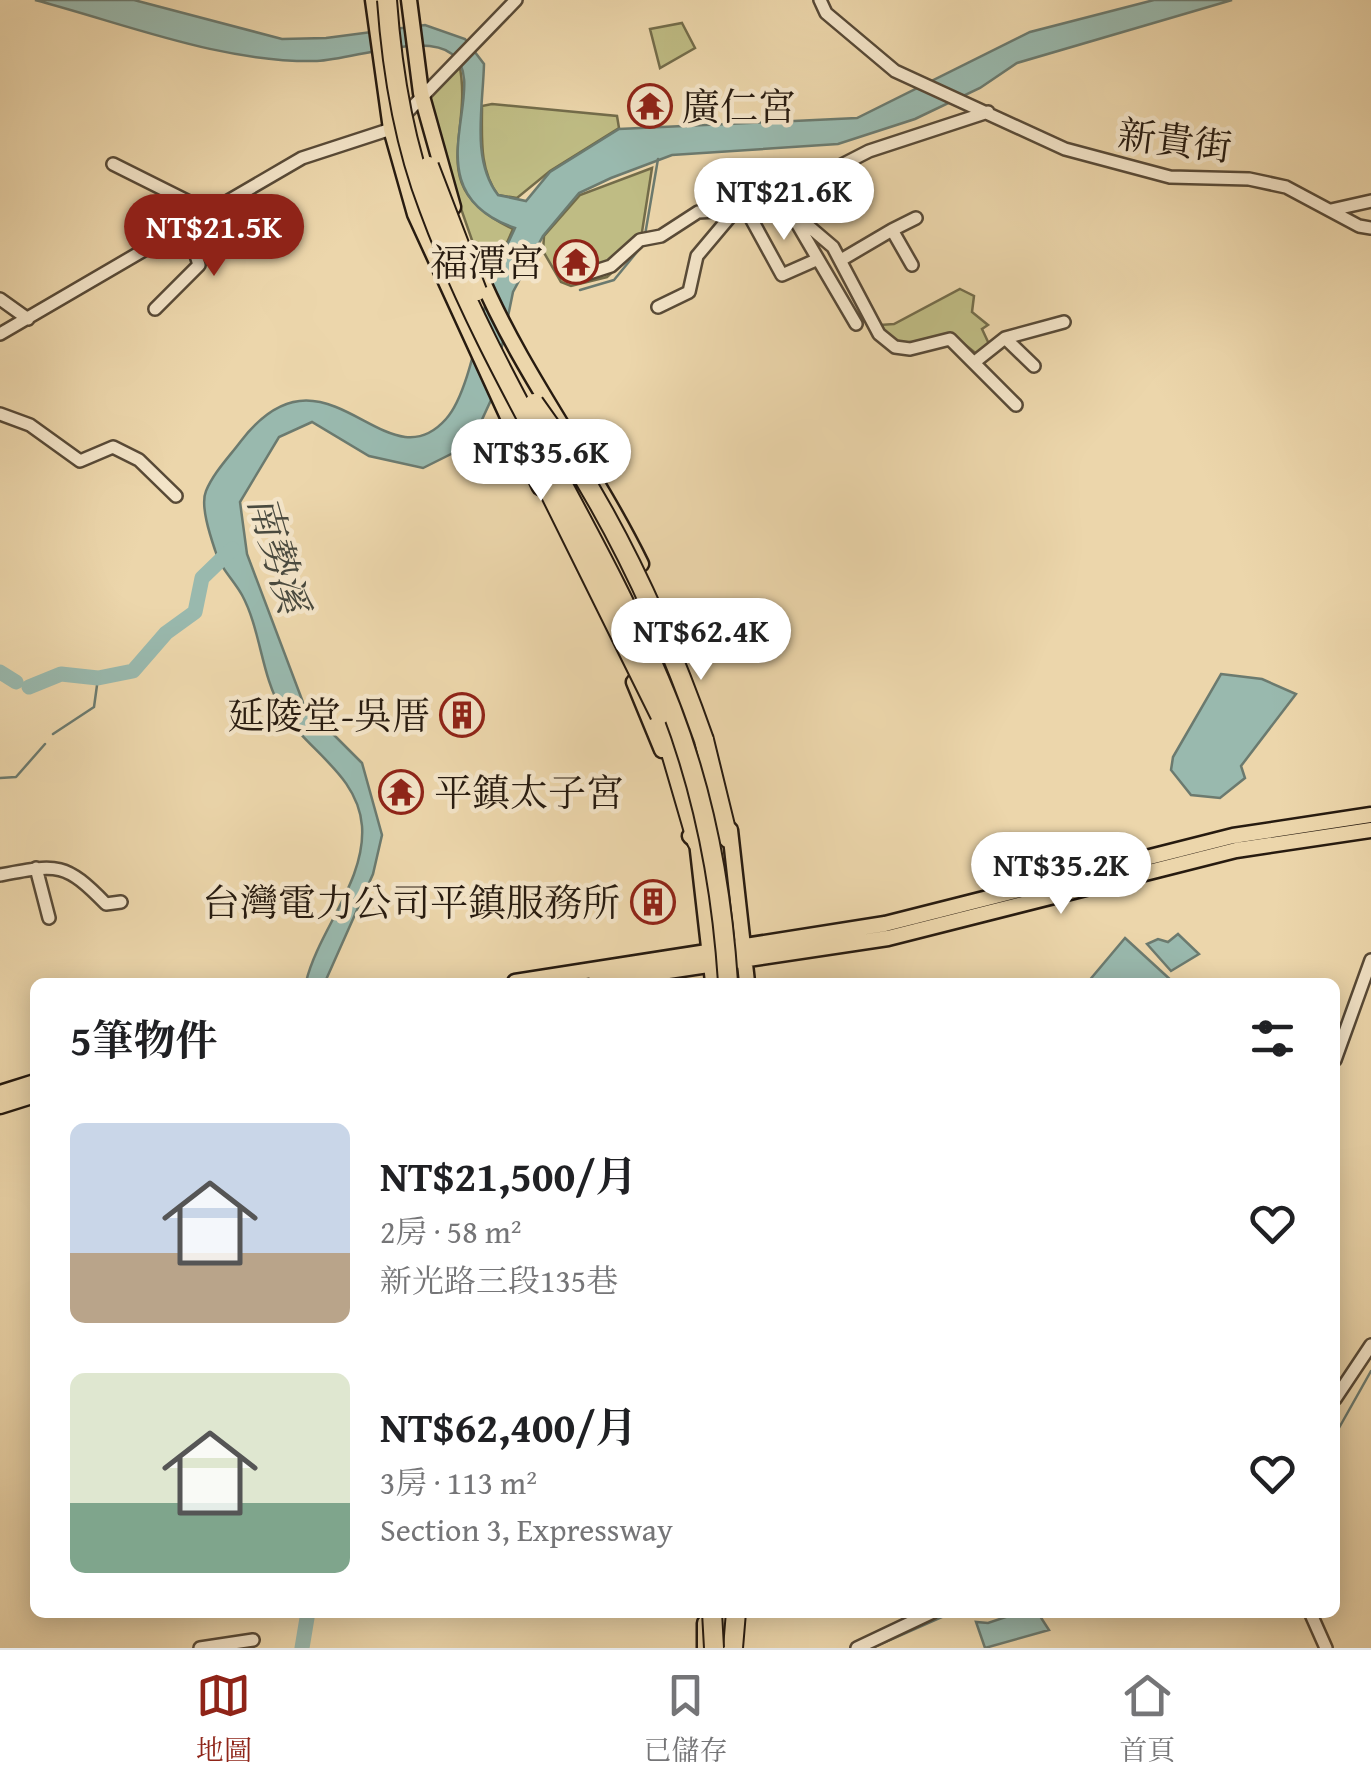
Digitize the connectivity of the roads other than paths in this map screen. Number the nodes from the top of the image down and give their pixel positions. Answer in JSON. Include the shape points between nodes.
{"nodes":[{"id":1,"x":372,"y":0,"type":"edge"},
{"id":2,"x":388,"y":0,"type":"edge"},
{"id":3,"x":398,"y":0,"type":"edge"},
{"id":4,"x":408,"y":0,"type":"edge"},
{"id":5,"x":516,"y":0,"type":"edge"},
{"id":6,"x":820,"y":0,"type":"edge"},
{"id":7,"x":421,"y":93,"type":"junction"},
{"id":8,"x":988,"y":112,"type":"junction"},
{"id":9,"x":391,"y":129,"type":"junction"},
{"id":10,"x":113,"y":164,"type":"dead end"},
{"id":11,"x":784,"y":196,"type":"junction"},
{"id":12,"x":1371,"y":201,"type":"edge"},
{"id":13,"x":1331,"y":210,"type":"junction"},
{"id":14,"x":209,"y":212,"type":"junction"},
{"id":15,"x":741,"y":212,"type":"junction"},
{"id":16,"x":799,"y":218,"type":"junction"},
{"id":17,"x":916,"y":218,"type":"dead end"},
{"id":18,"x":186,"y":226,"type":"junction"},
{"id":19,"x":1371,"y":228,"type":"edge"},
{"id":20,"x":892,"y":230,"type":"junction"},
{"id":21,"x":563,"y":257,"type":"dead end"},
{"id":22,"x":816,"y":260,"type":"junction"},
{"id":23,"x":841,"y":260,"type":"junction"},
{"id":24,"x":912,"y":266,"type":"dead end"},
{"id":25,"x":0,"y":299,"type":"edge"},
{"id":26,"x":658,"y":307,"type":"dead end"},
{"id":27,"x":154,"y":309,"type":"dead end"},
{"id":28,"x":28,"y":319,"type":"junction"},
{"id":29,"x":1064,"y":322,"type":"dead end"},
{"id":30,"x":856,"y":324,"type":"dead end"},
{"id":31,"x":0,"y":334,"type":"edge"},
{"id":32,"x":1005,"y":338,"type":"junction"},
{"id":33,"x":976,"y":361,"type":"junction"},
{"id":34,"x":1034,"y":366,"type":"dead end"},
{"id":35,"x":1016,"y":406,"type":"dead end"},
{"id":36,"x":525,"y":412,"type":"junction"},
{"id":37,"x":0,"y":414,"type":"edge"},
{"id":38,"x":176,"y":496,"type":"dead end"},
{"id":39,"x":626,"y":550,"type":"junction"},
{"id":40,"x":595,"y":566,"type":"junction"},
{"id":41,"x":581,"y":576,"type":"junction"},
{"id":42,"x":1371,"y":815,"type":"edge"},
{"id":43,"x":1371,"y":830,"type":"edge"},
{"id":44,"x":728,"y":838,"type":"junction"},
{"id":45,"x":697,"y":842,"type":"junction"},
{"id":46,"x":36,"y":868,"type":"junction"},
{"id":47,"x":0,"y":875,"type":"edge"},
{"id":48,"x":1039,"y":892,"type":"junction"},
{"id":49,"x":120,"y":902,"type":"dead end"},
{"id":50,"x":49,"y":918,"type":"dead end"},
{"id":51,"x":744,"y":953,"type":"junction"},
{"id":52,"x":711,"y":958,"type":"junction"},
{"id":53,"x":1371,"y":960,"type":"edge"},
{"id":54,"x":547,"y":978,"type":"edge"},
{"id":55,"x":614,"y":978,"type":"edge"},
{"id":56,"x":713,"y":978,"type":"edge"},
{"id":57,"x":728,"y":978,"type":"edge"},
{"id":58,"x":737,"y":978,"type":"edge"},
{"id":59,"x":747,"y":978,"type":"edge"},
{"id":60,"x":1340,"y":1046,"type":"edge"},
{"id":61,"x":30,"y":1084,"type":"edge"},
{"id":62,"x":0,"y":1093,"type":"edge"},
{"id":63,"x":30,"y":1097,"type":"edge"},
{"id":64,"x":0,"y":1106,"type":"edge"},
{"id":65,"x":1371,"y":1344,"type":"edge"},
{"id":66,"x":1340,"y":1391,"type":"edge"},
{"id":67,"x":723,"y":1618,"type":"edge"},
{"id":68,"x":723,"y":1618,"type":"edge"},
{"id":69,"x":920,"y":1618,"type":"edge"},
{"id":70,"x":1313,"y":1618,"type":"edge"},
{"id":71,"x":252,"y":1640,"type":"dead end"},
{"id":72,"x":200,"y":1648,"type":"edge"},
{"id":73,"x":721,"y":1648,"type":"edge"},
{"id":74,"x":856,"y":1648,"type":"edge"},
{"id":75,"x":1326,"y":1648,"type":"edge"}],
"edges":[{"from":1,"to":9,"type":"main road"},
{"from":2,"to":36,"type":"highway","bridge":true,"via":[[401,106],[427,204]]},
{"from":3,"to":36,"type":"highway","bridge":true,"via":[[412,105],[443,213]]},
{"from":4,"to":7,"type":"main road"},
{"from":5,"to":7,"type":"street"},
{"from":6,"to":8,"type":"street","name":"新貴街","via":[[826,13],[894,71]]},
{"from":7,"to":9,"type":"street"},
{"from":7,"to":39,"type":"main road","via":[[458,225],[485,288],[611,504]]},
{"from":8,"to":11,"type":"street","via":[[869,151]]},
{"from":8,"to":13,"type":"street","name":"新貴街","via":[[1114,166],[1170,177],[1249,179],[1286,187]]},
{"from":9,"to":14,"type":"street","via":[[302,158]]},
{"from":9,"to":36,"type":"main road","via":[[415,214],[470,337]]},
{"from":10,"to":14,"type":"street"},
{"from":11,"to":15,"type":"street"},
{"from":11,"to":16,"type":"street"},
{"from":12,"to":13,"type":"street"},
{"from":13,"to":19,"type":"street","name":"新貴街"},
{"from":14,"to":18,"type":"street"},
{"from":15,"to":21,"type":"street","via":[[698,212],[587,275],[568,273]]},
{"from":15,"to":22,"type":"street","via":[[782,275]]},
{"from":15,"to":26,"type":"street","via":[[697,256],[689,292]]},
{"from":16,"to":22,"type":"street"},
{"from":16,"to":23,"type":"street"},
{"from":17,"to":20,"type":"street"},
{"from":18,"to":27,"type":"street","via":[[200,265]]},
{"from":18,"to":28,"type":"street"},
{"from":20,"to":23,"type":"street"},
{"from":20,"to":24,"type":"street"},
{"from":22,"to":30,"type":"street"},
{"from":23,"to":33,"type":"street","via":[[879,334],[895,347],[950,339]]},
{"from":25,"to":28,"type":"street"},
{"from":28,"to":31,"type":"street"},
{"from":29,"to":32,"type":"street"},
{"from":32,"to":33,"type":"street"},
{"from":32,"to":34,"type":"street"},
{"from":33,"to":35,"type":"street"},
{"from":36,"to":40,"type":"street"},
{"from":36,"to":41,"type":"main road"},
{"from":36,"to":44,"type":"highway","bridge":true,"via":[[602,507],[678,664]]},
{"from":36,"to":45,"type":"highway","bridge":true,"via":[[547,487],[660,716]]},
{"from":36,"to":57,"type":"highway","bridge":true,"via":[[671,709],[715,868]]},
{"from":36,"to":58,"type":"highway","bridge":true,"via":[[664,667],[724,873]]},
{"from":37,"to":38,"type":"street","via":[[30,425],[80,461],[113,447],[139,460]]},
{"from":39,"to":40,"type":"street"},
{"from":39,"to":44,"type":"main road","via":[[690,682],[713,748],[731,824]]},
{"from":40,"to":41,"type":"street"},
{"from":40,"to":45,"type":"street","via":[[669,721]]},
{"from":41,"to":45,"type":"main road","via":[[652,719]]},
{"from":42,"to":48,"type":"main road","via":[[1233,836]]},
{"from":43,"to":48,"type":"main road","via":[[1236,850]]},
{"from":44,"to":51,"type":"main road"},
{"from":45,"to":52,"type":"main road"},
{"from":46,"to":47,"type":"street"},
{"from":46,"to":49,"type":"street","via":[[82,877],[103,902]]},
{"from":46,"to":50,"type":"street"},
{"from":48,"to":51,"type":"main road"},
{"from":51,"to":52,"type":"main road"},
{"from":51,"to":59,"type":"main road"},
{"from":52,"to":54,"type":"main road"},
{"from":52,"to":55,"type":"main road"},
{"from":52,"to":56,"type":"main road"},
{"from":53,"to":60,"type":"street"},
{"from":61,"to":62,"type":"main road"},
{"from":63,"to":64,"type":"main road"},
{"from":65,"to":66,"type":"street"},
{"from":67,"to":73,"type":"highway","bridge":true},
{"from":68,"to":73,"type":"main road"},
{"from":69,"to":74,"type":"street"},
{"from":70,"to":75,"type":"street"},
{"from":71,"to":72,"type":"street"}]}
